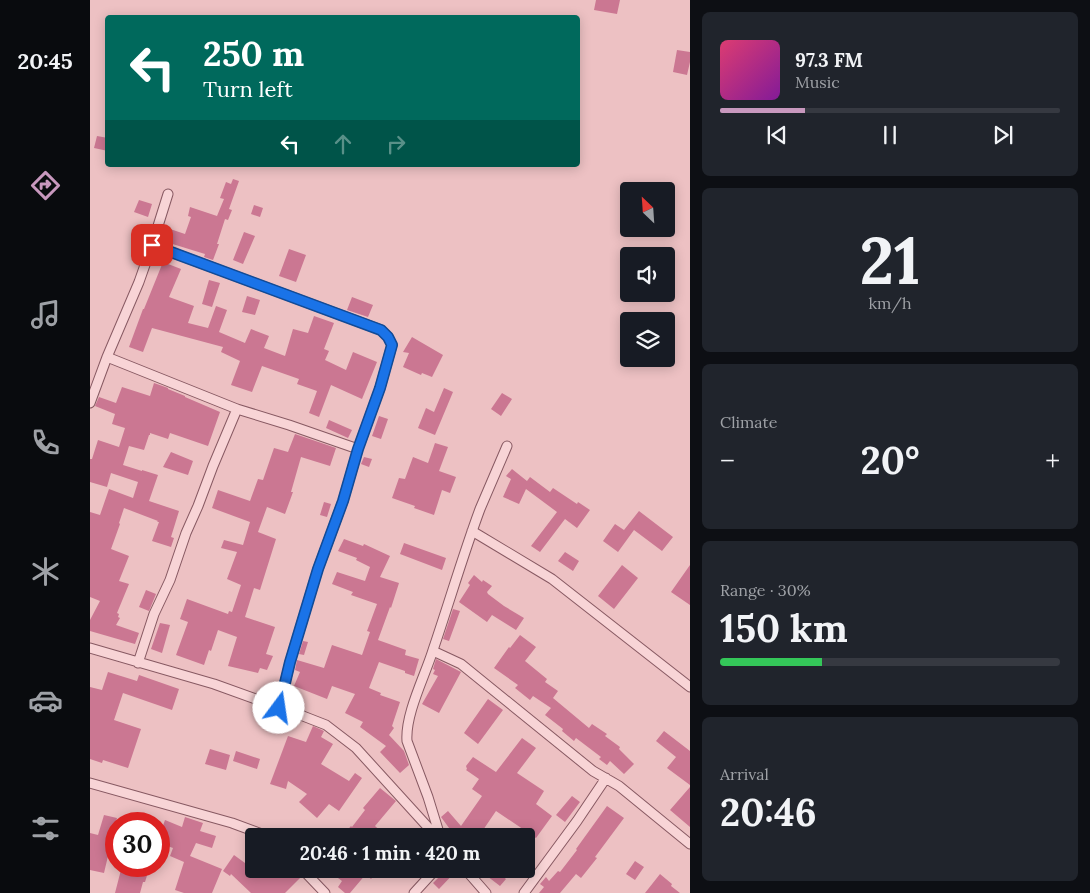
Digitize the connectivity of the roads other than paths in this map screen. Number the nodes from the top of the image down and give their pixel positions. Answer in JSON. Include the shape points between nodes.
{"nodes":[{"id":1,"x":168,"y":194,"type":"dead end"},
{"id":2,"x":152,"y":245,"type":"junction"},
{"id":3,"x":107,"y":357,"type":"junction"},
{"id":4,"x":90,"y":403,"type":"edge"},
{"id":5,"x":237,"y":409,"type":"junction"},
{"id":6,"x":507,"y":446,"type":"dead end"},
{"id":7,"x":358,"y":449,"type":"junction"},
{"id":8,"x":472,"y":532,"type":"junction"},
{"id":9,"x":90,"y":648,"type":"edge"},
{"id":10,"x":433,"y":651,"type":"junction"},
{"id":11,"x":138,"y":662,"type":"junction"},
{"id":12,"x":690,"y":687,"type":"edge"},
{"id":13,"x":279,"y":708,"type":"junction"},
{"id":14,"x":606,"y":778,"type":"junction"},
{"id":15,"x":90,"y":783,"type":"edge"},
{"id":16,"x":245,"y":828,"type":"edge"},
{"id":17,"x":429,"y":828,"type":"edge"},
{"id":18,"x":438,"y":828,"type":"edge"},
{"id":19,"x":690,"y":844,"type":"edge"},
{"id":20,"x":311,"y":878,"type":"edge"},
{"id":21,"x":428,"y":878,"type":"edge"},
{"id":22,"x":473,"y":878,"type":"edge"},
{"id":23,"x":325,"y":893,"type":"edge"},
{"id":24,"x":414,"y":893,"type":"edge"},
{"id":25,"x":486,"y":893,"type":"edge"},
{"id":26,"x":524,"y":893,"type":"edge"}],
"edges":[{"from":1,"to":2,"type":"street"},
{"from":2,"to":3,"type":"street"},
{"from":2,"to":7,"type":"street","via":[[381,330],[392,345]]},
{"from":3,"to":4,"type":"street"},
{"from":3,"to":5,"type":"street"},
{"from":5,"to":7,"type":"street"},
{"from":5,"to":11,"type":"street","via":[[154,614]]},
{"from":6,"to":8,"type":"street"},
{"from":7,"to":13,"type":"street","via":[[318,569]]},
{"from":8,"to":10,"type":"street"},
{"from":8,"to":12,"type":"street","via":[[552,579]]},
{"from":9,"to":11,"type":"street"},
{"from":10,"to":14,"type":"street","via":[[461,664],[593,772]]},
{"from":10,"to":18,"type":"street","via":[[406,731]]},
{"from":11,"to":13,"type":"street","via":[[214,684]]},
{"from":13,"to":17,"type":"street","via":[[326,725],[356,748]]},
{"from":14,"to":19,"type":"street"},
{"from":14,"to":26,"type":"street"},
{"from":15,"to":16,"type":"street"},
{"from":20,"to":23,"type":"street"},
{"from":21,"to":24,"type":"street"},
{"from":22,"to":25,"type":"street"}]}
